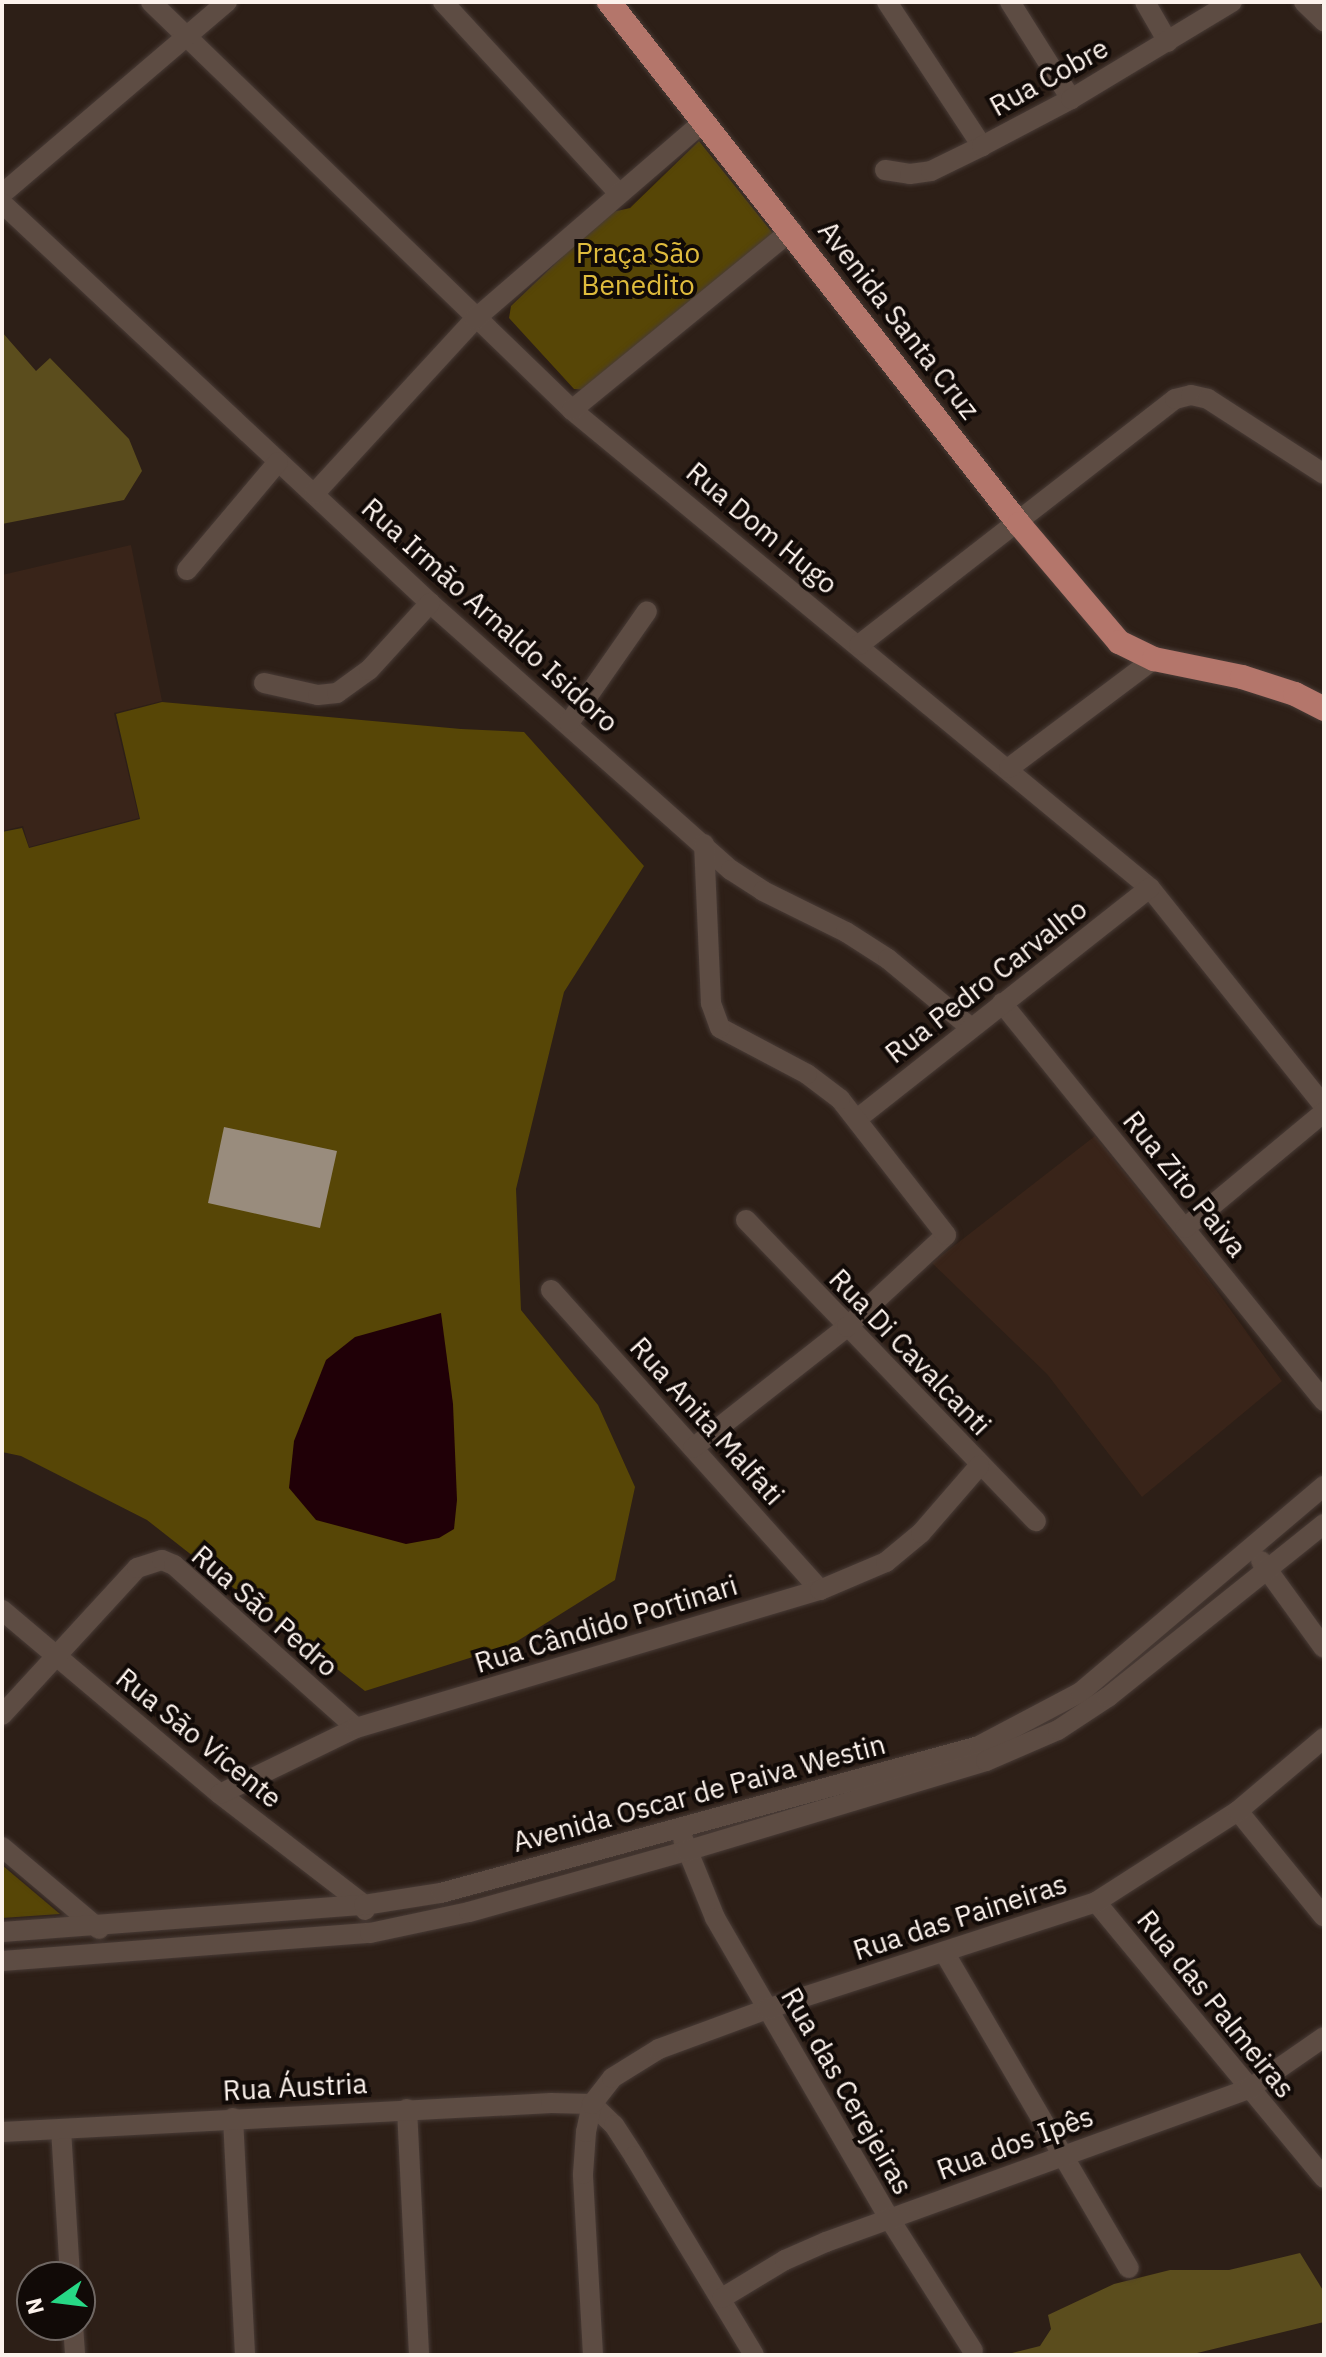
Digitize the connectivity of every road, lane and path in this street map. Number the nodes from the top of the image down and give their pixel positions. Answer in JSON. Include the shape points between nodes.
{"nodes":[{"id":1,"x":151,"y":2,"type":"edge"},
{"id":2,"x":227,"y":2,"type":"edge"},
{"id":3,"x":443,"y":2,"type":"edge"},
{"id":4,"x":609,"y":2,"type":"edge"},
{"id":5,"x":887,"y":2,"type":"edge"},
{"id":6,"x":1010,"y":2,"type":"edge"},
{"id":7,"x":1145,"y":2,"type":"edge"},
{"id":8,"x":1232,"y":2,"type":"edge"},
{"id":9,"x":1304,"y":2,"type":"edge"},
{"id":10,"x":1324,"y":21,"type":"edge"},
{"id":11,"x":189,"y":38,"type":"junction"},
{"id":12,"x":1168,"y":42,"type":"junction"},
{"id":13,"x":1071,"y":99,"type":"junction"},
{"id":14,"x":702,"y":123,"type":"junction"},
{"id":15,"x":982,"y":146,"type":"junction"},
{"id":16,"x":885,"y":170,"type":"dead end"},
{"id":17,"x":618,"y":192,"type":"junction"},
{"id":18,"x":2,"y":194,"type":"edge"},
{"id":19,"x":2,"y":203,"type":"edge"},
{"id":20,"x":792,"y":230,"type":"junction"},
{"id":21,"x":475,"y":319,"type":"junction"},
{"id":22,"x":572,"y":410,"type":"junction"},
{"id":23,"x":278,"y":462,"type":"junction"},
{"id":24,"x":1324,"y":474,"type":"edge"},
{"id":25,"x":314,"y":494,"type":"junction"},
{"id":26,"x":1019,"y":524,"type":"junction"},
{"id":27,"x":187,"y":570,"type":"dead end"},
{"id":28,"x":430,"y":603,"type":"junction"},
{"id":29,"x":647,"y":611,"type":"dead end"},
{"id":30,"x":859,"y":645,"type":"junction"},
{"id":31,"x":1154,"y":659,"type":"junction"},
{"id":32,"x":264,"y":683,"type":"dead end"},
{"id":33,"x":1324,"y":709,"type":"edge"},
{"id":34,"x":569,"y":723,"type":"junction"},
{"id":35,"x":1009,"y":768,"type":"junction"},
{"id":36,"x":704,"y":844,"type":"junction"},
{"id":37,"x":1150,"y":888,"type":"junction"},
{"id":38,"x":1002,"y":1003,"type":"junction"},
{"id":39,"x":971,"y":1028,"type":"junction"},
{"id":40,"x":1324,"y":1106,"type":"edge"},
{"id":41,"x":1324,"y":1112,"type":"edge"},
{"id":42,"x":857,"y":1119,"type":"junction"},
{"id":43,"x":746,"y":1220,"type":"dead end"},
{"id":44,"x":1185,"y":1228,"type":"junction"},
{"id":45,"x":551,"y":1290,"type":"dead end"},
{"id":46,"x":847,"y":1327,"type":"junction"},
{"id":47,"x":1324,"y":1401,"type":"edge"},
{"id":48,"x":693,"y":1448,"type":"junction"},
{"id":49,"x":979,"y":1466,"type":"junction"},
{"id":50,"x":1324,"y":1486,"type":"edge"},
{"id":51,"x":1036,"y":1521,"type":"dead end"},
{"id":52,"x":1324,"y":1524,"type":"edge"},
{"id":53,"x":1252,"y":1548,"type":"junction"},
{"id":54,"x":1268,"y":1572,"type":"junction"},
{"id":55,"x":820,"y":1590,"type":"junction"},
{"id":56,"x":2,"y":1610,"type":"edge"},
{"id":57,"x":1324,"y":1648,"type":"edge"},
{"id":58,"x":54,"y":1655,"type":"junction"},
{"id":59,"x":2,"y":1715,"type":"edge"},
{"id":60,"x":356,"y":1728,"type":"junction"},
{"id":61,"x":1324,"y":1738,"type":"edge"},
{"id":62,"x":983,"y":1753,"type":"junction"},
{"id":63,"x":220,"y":1794,"type":"junction"},
{"id":64,"x":1238,"y":1811,"type":"junction"},
{"id":65,"x":680,"y":1827,"type":"junction"},
{"id":66,"x":2,"y":1847,"type":"edge"},
{"id":67,"x":686,"y":1851,"type":"junction"},
{"id":68,"x":1096,"y":1902,"type":"junction"},
{"id":69,"x":364,"y":1905,"type":"junction"},
{"id":70,"x":1324,"y":1917,"type":"edge"},
{"id":71,"x":98,"y":1925,"type":"junction"},
{"id":72,"x":2,"y":1932,"type":"edge"},
{"id":73,"x":370,"y":1933,"type":"junction"},
{"id":74,"x":944,"y":1952,"type":"junction"},
{"id":75,"x":103,"y":1953,"type":"junction"},
{"id":76,"x":2,"y":1961,"type":"edge"},
{"id":77,"x":767,"y":2009,"type":"junction"},
{"id":78,"x":1324,"y":2037,"type":"edge"},
{"id":79,"x":1249,"y":2089,"type":"junction"},
{"id":80,"x":592,"y":2104,"type":"junction"},
{"id":81,"x":407,"y":2109,"type":"junction"},
{"id":82,"x":233,"y":2118,"type":"junction"},
{"id":83,"x":61,"y":2129,"type":"junction"},
{"id":84,"x":2,"y":2132,"type":"edge"},
{"id":85,"x":1062,"y":2155,"type":"junction"},
{"id":86,"x":1324,"y":2178,"type":"edge"},
{"id":87,"x":889,"y":2218,"type":"junction"},
{"id":88,"x":69,"y":2261,"type":"edge"},
{"id":89,"x":1129,"y":2268,"type":"dead end"},
{"id":90,"x":722,"y":2298,"type":"junction"},
{"id":91,"x":973,"y":2351,"type":"dead end"},
{"id":92,"x":245,"y":2355,"type":"edge"},
{"id":93,"x":419,"y":2355,"type":"edge"},
{"id":94,"x":593,"y":2355,"type":"edge"},
{"id":95,"x":754,"y":2355,"type":"edge"}],
"edges":[{"from":1,"to":11,"type":"street","name":"Rua Dom Hugo"},
{"from":2,"to":11,"type":"street"},
{"from":3,"to":17,"type":"street"},
{"from":4,"to":14,"type":"main road","name":"Avenida Santa Cruz"},
{"from":5,"to":15,"type":"street"},
{"from":6,"to":13,"type":"street"},
{"from":7,"to":12,"type":"street"},
{"from":8,"to":12,"type":"street","name":"Rua Cobre"},
{"from":9,"to":10,"type":"street"},
{"from":11,"to":18,"type":"street"},
{"from":11,"to":21,"type":"street","name":"Rua Dom Hugo"},
{"from":12,"to":13,"type":"street","name":"Rua Cobre"},
{"from":13,"to":15,"type":"street","name":"Rua Cobre"},
{"from":14,"to":17,"type":"street"},
{"from":14,"to":20,"type":"main road","name":"Avenida Santa Cruz"},
{"from":15,"to":16,"type":"street","name":"Rua Cobre","via":[[931,171]]},
{"from":17,"to":21,"type":"street"},
{"from":19,"to":23,"type":"street","name":"Rua Irmão Arnaldo Isidoro"},
{"from":20,"to":22,"type":"street"},
{"from":20,"to":26,"type":"main road","name":"Avenida Santa Cruz"},
{"from":21,"to":22,"type":"street","name":"Rua Dom Hugo"},
{"from":21,"to":25,"type":"street"},
{"from":22,"to":30,"type":"street","name":"Rua Dom Hugo"},
{"from":23,"to":25,"type":"street","name":"Rua Irmão Arnaldo Isidoro"},
{"from":23,"to":27,"type":"street"},
{"from":24,"to":26,"type":"street","via":[[1208,399],[1191,395],[1175,399]]},
{"from":25,"to":28,"type":"street","name":"Rua Irmão Arnaldo Isidoro"},
{"from":26,"to":30,"type":"street"},
{"from":26,"to":31,"type":"main road","name":"Avenida Santa Cruz","via":[[1109,632]]},
{"from":28,"to":32,"type":"street","via":[[369,670],[337,693],[318,695]]},
{"from":28,"to":34,"type":"street","name":"Rua Irmão Arnaldo Isidoro"},
{"from":29,"to":34,"type":"street"},
{"from":30,"to":35,"type":"street","name":"Rua Dom Hugo"},
{"from":31,"to":33,"type":"main road","name":"Avenida Santa Cruz","via":[[1242,677]]},
{"from":31,"to":35,"type":"street"},
{"from":34,"to":36,"type":"street","name":"Rua Irmão Arnaldo Isidoro"},
{"from":35,"to":37,"type":"street","name":"Rua Dom Hugo"},
{"from":36,"to":39,"type":"street","name":"Rua Irmão Arnaldo Isidoro","via":[[763,891],[888,959]]},
{"from":36,"to":42,"type":"street","via":[[711,1003],[720,1028],[807,1074]]},
{"from":37,"to":38,"type":"street","name":"Rua Pedro Carvalho"},
{"from":37,"to":40,"type":"street","name":"Rua Dom Hugo"},
{"from":38,"to":39,"type":"street","name":"Rua Pedro Carvalho"},
{"from":38,"to":44,"type":"street","name":"Rua Zito Paiva"},
{"from":39,"to":42,"type":"street","name":"Rua Pedro Carvalho"},
{"from":41,"to":44,"type":"street"},
{"from":42,"to":46,"type":"street","via":[[946,1235]]},
{"from":43,"to":46,"type":"street","name":"Rua Di Cavalcanti"},
{"from":44,"to":47,"type":"street","name":"Rua Zito Paiva"},
{"from":45,"to":48,"type":"street","name":"Rua Anita Malfati"},
{"from":46,"to":48,"type":"street"},
{"from":46,"to":49,"type":"street","name":"Rua Di Cavalcanti"},
{"from":48,"to":55,"type":"street","name":"Rua Anita Malfati"},
{"from":49,"to":51,"type":"street","name":"Rua Di Cavalcanti"},
{"from":49,"to":55,"type":"street","name":"Rua Cândido Portinari","via":[[921,1533],[886,1562]]},
{"from":50,"to":53,"type":"street","name":"Avenida Oscar de Paiva Westin"},
{"from":52,"to":54,"type":"street","name":"Avenida Oscar de Paiva Westin"},
{"from":53,"to":54,"type":"street"},
{"from":53,"to":62,"type":"street","name":"Avenida Oscar de Paiva Westin","via":[[1081,1692]]},
{"from":54,"to":57,"type":"street"},
{"from":54,"to":62,"type":"street","name":"Avenida Oscar de Paiva Westin","via":[[1058,1730]]},
{"from":55,"to":60,"type":"street","name":"Rua Cândido Portinari"},
{"from":56,"to":58,"type":"street","name":"Rua São Vicente"},
{"from":58,"to":59,"type":"street","name":"Rua São Pedro"},
{"from":58,"to":60,"type":"street","name":"Rua São Pedro","via":[[137,1568],[162,1560],[174,1565]]},
{"from":58,"to":63,"type":"street","name":"Rua São Vicente"},
{"from":60,"to":63,"type":"street","name":"Rua Cândido Portinari"},
{"from":61,"to":64,"type":"street","name":"Rua das Paineiras"},
{"from":62,"to":65,"type":"street","name":"Avenida Oscar de Paiva Westin"},
{"from":62,"to":67,"type":"street","name":"Avenida Oscar de Paiva Westin"},
{"from":63,"to":69,"type":"street","name":"Rua São Vicente"},
{"from":64,"to":68,"type":"street","name":"Rua das Paineiras"},
{"from":64,"to":70,"type":"street"},
{"from":65,"to":67,"type":"street","name":"Rua das Cerejeiras"},
{"from":65,"to":69,"type":"street","name":"Avenida Oscar de Paiva Westin","via":[[441,1893]]},
{"from":66,"to":71,"type":"street"},
{"from":67,"to":73,"type":"street","name":"Avenida Oscar de Paiva Westin","via":[[469,1912]]},
{"from":67,"to":77,"type":"street","name":"Rua das Cerejeiras","via":[[715,1918]]},
{"from":68,"to":74,"type":"street","name":"Rua das Paineiras"},
{"from":68,"to":79,"type":"street","name":"Rua das Palmeiras"},
{"from":69,"to":71,"type":"street","name":"Avenida Oscar de Paiva Westin"},
{"from":69,"to":73,"type":"street"},
{"from":71,"to":72,"type":"street","name":"Avenida Oscar de Paiva Westin"},
{"from":71,"to":75,"type":"street"},
{"from":73,"to":75,"type":"street","name":"Avenida Oscar de Paiva Westin"},
{"from":74,"to":77,"type":"street","name":"Rua das Paineiras"},
{"from":74,"to":85,"type":"street"},
{"from":75,"to":76,"type":"street","name":"Avenida Oscar de Paiva Westin"},
{"from":77,"to":80,"type":"street","name":"Rua das Paineiras","via":[[634,2062],[612,2078]]},
{"from":77,"to":87,"type":"street","name":"Rua das Cerejeiras"},
{"from":78,"to":79,"type":"street","name":"Rua dos Ipês"},
{"from":79,"to":85,"type":"street","name":"Rua dos Ipês"},
{"from":79,"to":86,"type":"street","name":"Rua das Palmeiras"},
{"from":80,"to":81,"type":"street","name":"Rua Áustria"},
{"from":80,"to":90,"type":"street","via":[[614,2125]]},
{"from":80,"to":94,"type":"street","via":[[583,2174]]},
{"from":81,"to":82,"type":"street","name":"Rua Áustria"},
{"from":81,"to":93,"type":"street"},
{"from":82,"to":83,"type":"street","name":"Rua Áustria"},
{"from":82,"to":92,"type":"street"},
{"from":83,"to":84,"type":"street","name":"Rua Áustria"},
{"from":83,"to":88,"type":"street"},
{"from":85,"to":87,"type":"street","name":"Rua dos Ipês"},
{"from":85,"to":89,"type":"street"},
{"from":87,"to":90,"type":"street","name":"Rua dos Ipês","via":[[785,2260]]},
{"from":87,"to":91,"type":"street","name":"Rua das Cerejeiras"},
{"from":90,"to":95,"type":"street"}]}
